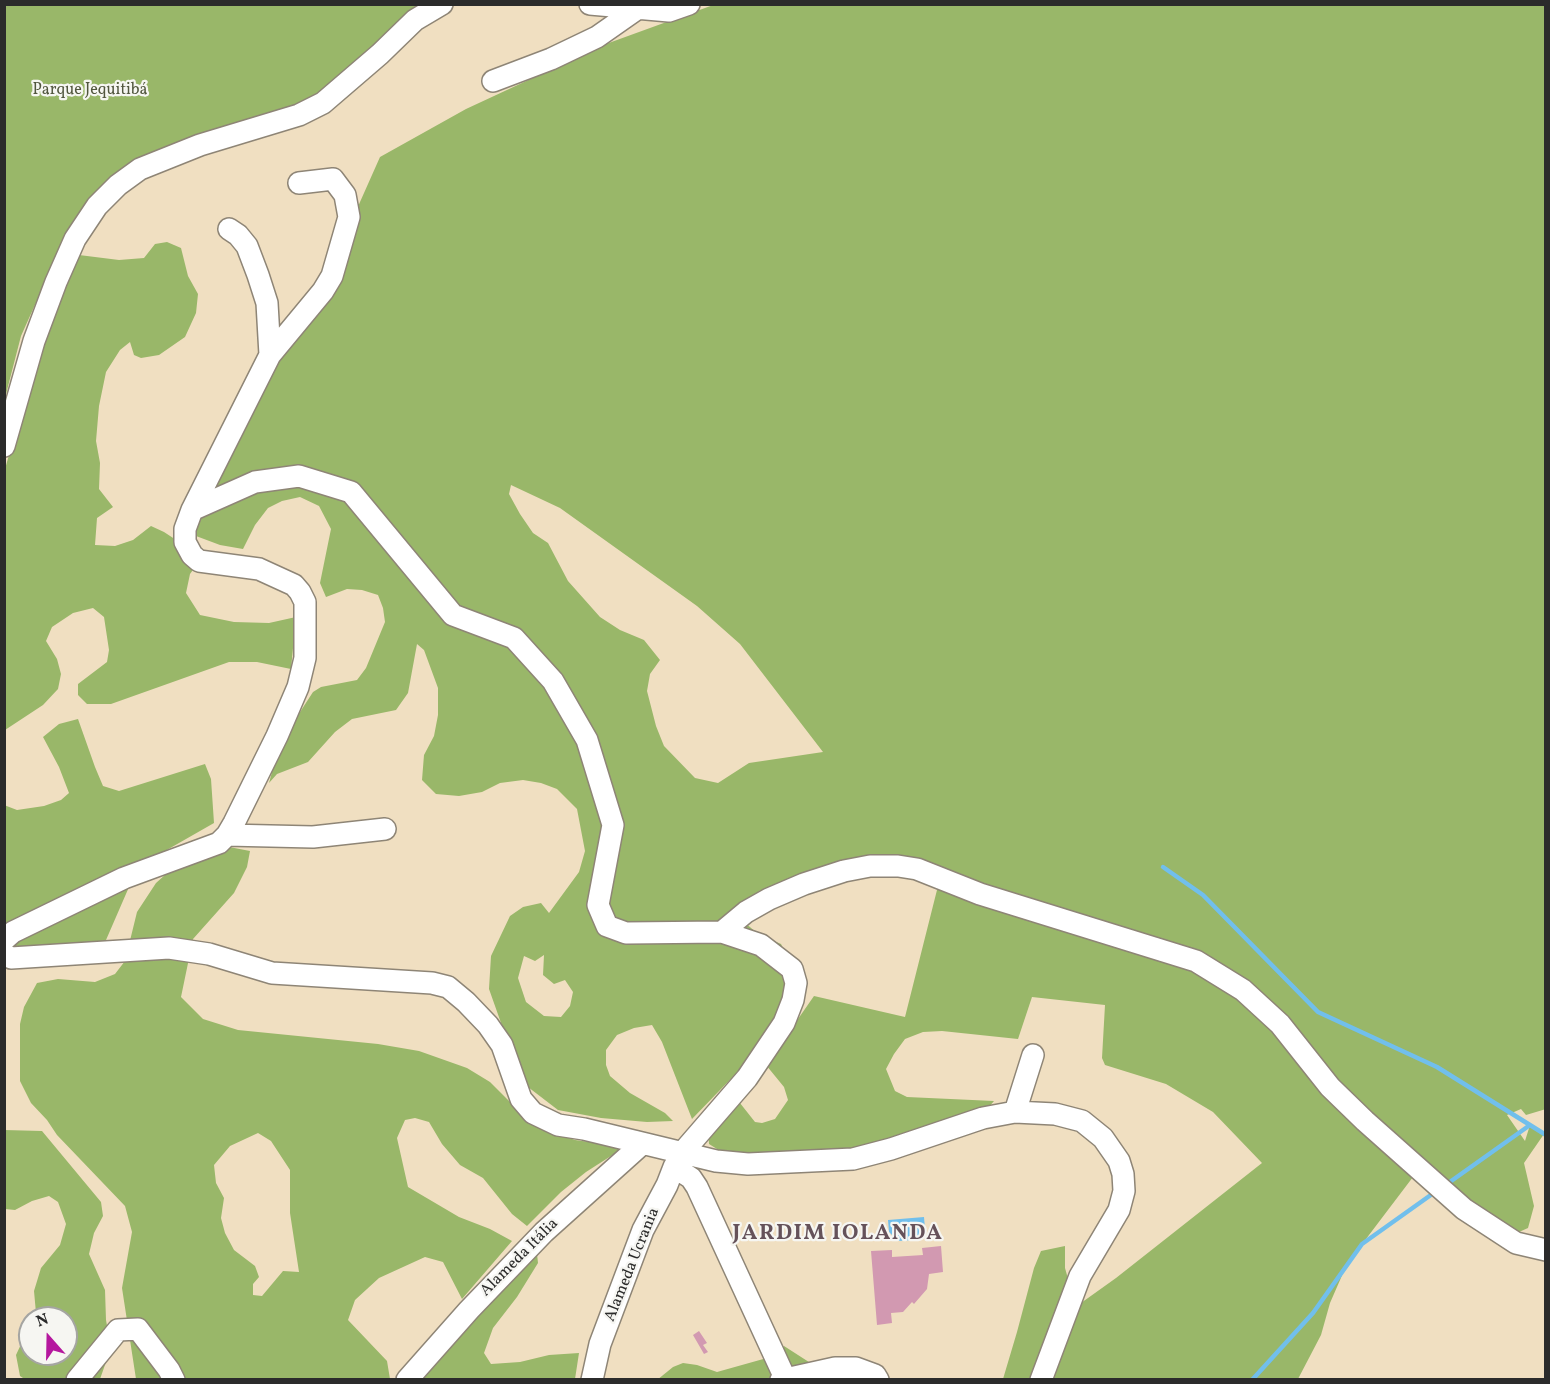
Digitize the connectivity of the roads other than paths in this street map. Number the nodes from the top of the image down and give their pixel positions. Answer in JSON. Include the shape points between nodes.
{"nodes":[{"id":1,"x":442,"y":4,"type":"edge"},
{"id":2,"x":590,"y":4,"type":"edge"},
{"id":3,"x":689,"y":4,"type":"edge"},
{"id":4,"x":643,"y":10,"type":"junction"},
{"id":5,"x":492,"y":81,"type":"dead end"},
{"id":6,"x":299,"y":183,"type":"dead end"},
{"id":7,"x":229,"y":229,"type":"dead end"},
{"id":8,"x":270,"y":355,"type":"junction"},
{"id":9,"x":4,"y":446,"type":"edge"},
{"id":10,"x":192,"y":510,"type":"junction"},
{"id":11,"x":385,"y":829,"type":"dead end"},
{"id":12,"x":227,"y":835,"type":"junction"},
{"id":13,"x":722,"y":932,"type":"junction"},
{"id":14,"x":4,"y":940,"type":"edge"},
{"id":15,"x":4,"y":954,"type":"edge"},
{"id":16,"x":1034,"y":1055,"type":"dead end"},
{"id":17,"x":1016,"y":1112,"type":"junction"},
{"id":18,"x":642,"y":1144,"type":"junction"},
{"id":19,"x":678,"y":1160,"type":"junction"},
{"id":20,"x":1545,"y":1250,"type":"edge"},
{"id":21,"x":783,"y":1379,"type":"edge"},
{"id":22,"x":77,"y":1380,"type":"edge"},
{"id":23,"x":174,"y":1380,"type":"edge"},
{"id":24,"x":407,"y":1380,"type":"edge"},
{"id":25,"x":592,"y":1380,"type":"edge"},
{"id":26,"x":878,"y":1380,"type":"edge"},
{"id":27,"x":1041,"y":1380,"type":"edge"}],
"edges":[{"from":1,"to":9,"type":"street","via":[[415,20],[323,102],[299,115],[200,145],[140,169],[104,199],[75,239],[56,282],[34,341]]},
{"from":2,"to":4,"type":"street"},
{"from":3,"to":4,"type":"street","via":[[669,11]]},
{"from":4,"to":5,"type":"street","via":[[551,59]]},
{"from":6,"to":8,"type":"street","via":[[333,180],[345,195],[349,217],[332,276]]},
{"from":7,"to":8,"type":"street","via":[[247,246],[258,275],[267,303]]},
{"from":8,"to":10,"type":"street"},
{"from":10,"to":12,"type":"street","via":[[184,529],[192,555],[200,561],[259,569],[294,585],[305,602],[305,658],[298,687]]},
{"from":10,"to":13,"type":"street","via":[[255,482],[299,476],[351,492],[453,615],[514,638],[553,681],[587,740],[613,825],[598,905],[607,926],[626,933]]},
{"from":11,"to":12,"type":"street","via":[[314,837]]},
{"from":12,"to":14,"type":"street","via":[[209,848],[124,878]]},
{"from":13,"to":19,"type":"street","name":"Alameda Ucrania","via":[[761,945],[792,969],[796,983],[793,1000],[784,1023],[747,1078]]},
{"from":13,"to":20,"type":"street","via":[[769,899],[804,884],[870,866],[898,866],[1196,961],[1244,990],[1280,1024],[1330,1087],[1464,1209],[1516,1243]]},
{"from":15,"to":18,"type":"street","via":[[11,958],[169,948],[209,954],[272,973],[448,987],[488,1025],[502,1045],[521,1099],[533,1113],[558,1125]]},
{"from":16,"to":17,"type":"street"},
{"from":17,"to":19,"type":"street","via":[[983,1118],[853,1159],[748,1164]]},
{"from":17,"to":27,"type":"street","via":[[1055,1114],[1082,1121],[1103,1138],[1124,1174],[1119,1210],[1080,1276]]},
{"from":18,"to":19,"type":"street"},
{"from":18,"to":24,"type":"street","name":"Alameda Itália","via":[[544,1232]]},
{"from":19,"to":21,"type":"street","via":[[698,1187]]},
{"from":19,"to":25,"type":"street","name":"Alameda Ucrania","via":[[644,1230],[600,1344]]},
{"from":21,"to":26,"type":"street","via":[[835,1368],[856,1368]]},
{"from":22,"to":23,"type":"street","via":[[118,1330],[138,1329]]}]}
